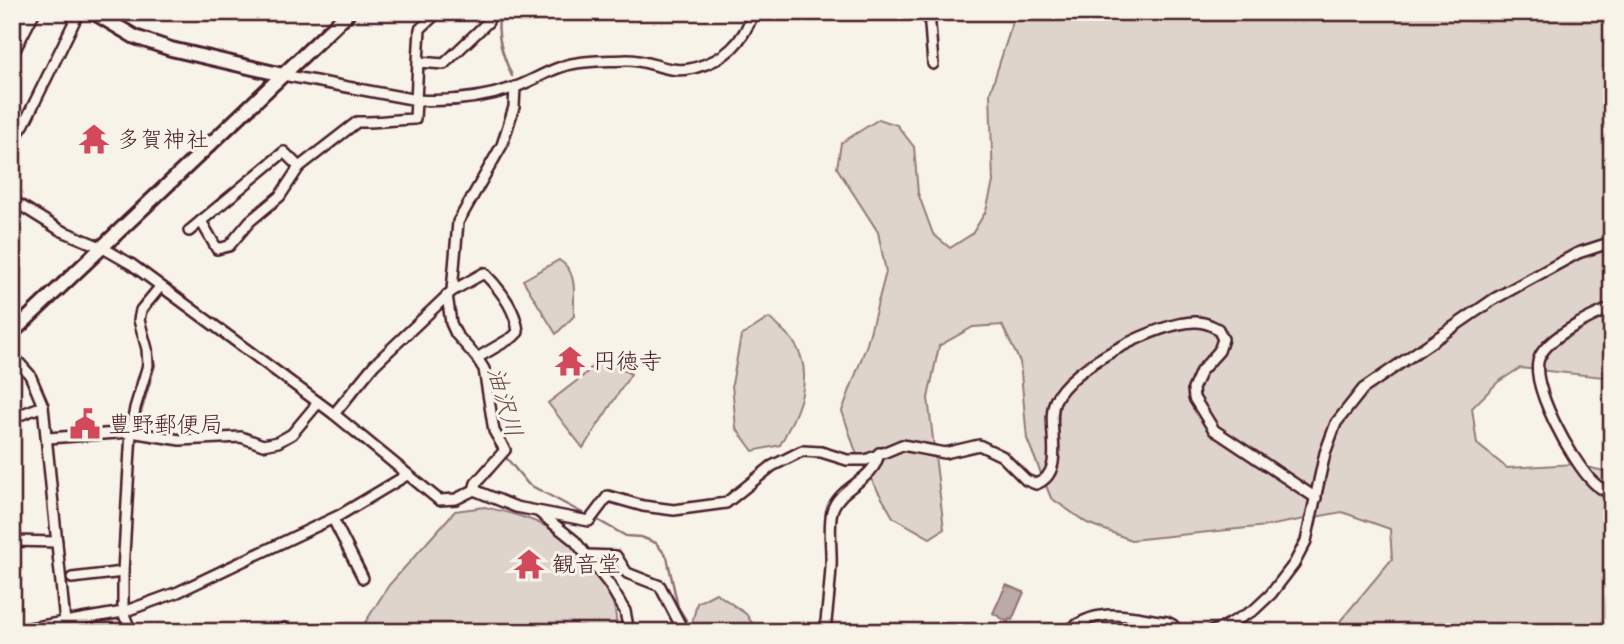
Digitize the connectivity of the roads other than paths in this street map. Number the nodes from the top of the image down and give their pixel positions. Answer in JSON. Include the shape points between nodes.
{"nodes":[{"id":1,"x":79,"y":12,"type":"edge"},
{"id":2,"x":93,"y":12,"type":"edge"},
{"id":3,"x":349,"y":12,"type":"edge"},
{"id":4,"x":438,"y":12,"type":"edge"},
{"id":5,"x":488,"y":12,"type":"edge"},
{"id":6,"x":754,"y":12,"type":"edge"},
{"id":7,"x":929,"y":12,"type":"edge"},
{"id":8,"x":418,"y":62,"type":"junction"},
{"id":9,"x":933,"y":64,"type":"dead end"},
{"id":10,"x":283,"y":75,"type":"junction"},
{"id":11,"x":515,"y":87,"type":"junction"},
{"id":12,"x":417,"y":100,"type":"junction"},
{"id":13,"x":12,"y":142,"type":"edge"},
{"id":14,"x":299,"y":167,"type":"junction"},
{"id":15,"x":12,"y":200,"type":"edge"},
{"id":16,"x":201,"y":221,"type":"junction"},
{"id":17,"x":190,"y":231,"type":"dead end"},
{"id":18,"x":1612,"y":242,"type":"edge"},
{"id":19,"x":103,"y":248,"type":"junction"},
{"id":20,"x":160,"y":287,"type":"junction"},
{"id":21,"x":448,"y":295,"type":"junction"},
{"id":22,"x":1612,"y":308,"type":"edge"},
{"id":23,"x":12,"y":333,"type":"edge"},
{"id":24,"x":12,"y":355,"type":"edge"},
{"id":25,"x":477,"y":358,"type":"junction"},
{"id":26,"x":318,"y":403,"type":"junction"},
{"id":27,"x":43,"y":406,"type":"junction"},
{"id":28,"x":334,"y":414,"type":"junction"},
{"id":29,"x":12,"y":418,"type":"edge"},
{"id":30,"x":131,"y":432,"type":"junction"},
{"id":31,"x":48,"y":438,"type":"junction"},
{"id":32,"x":879,"y":453,"type":"junction"},
{"id":33,"x":407,"y":475,"type":"junction"},
{"id":34,"x":474,"y":490,"type":"junction"},
{"id":35,"x":1612,"y":494,"type":"edge"},
{"id":36,"x":1316,"y":498,"type":"junction"},
{"id":37,"x":539,"y":512,"type":"junction"},
{"id":38,"x":333,"y":519,"type":"junction"},
{"id":39,"x":12,"y":541,"type":"edge"},
{"id":40,"x":57,"y":542,"type":"junction"},
{"id":41,"x":586,"y":555,"type":"junction"},
{"id":42,"x":123,"y":572,"type":"junction"},
{"id":43,"x":72,"y":578,"type":"dead end"},
{"id":44,"x":363,"y":578,"type":"dead end"},
{"id":45,"x":123,"y":612,"type":"junction"},
{"id":46,"x":66,"y":628,"type":"edge"},
{"id":47,"x":12,"y":631,"type":"edge"},
{"id":48,"x":131,"y":632,"type":"edge"},
{"id":49,"x":628,"y":632,"type":"edge"},
{"id":50,"x":684,"y":632,"type":"edge"},
{"id":51,"x":825,"y":632,"type":"edge"},
{"id":52,"x":1067,"y":632,"type":"edge"},
{"id":53,"x":1176,"y":632,"type":"edge"},
{"id":54,"x":1209,"y":632,"type":"edge"}],
"edges":[{"from":1,"to":13,"type":"street"},
{"from":2,"to":10,"type":"main road","via":[[135,37]]},
{"from":3,"to":10,"type":"main road"},
{"from":4,"to":8,"type":"street","via":[[420,29]]},
{"from":5,"to":8,"type":"street","via":[[488,22],[444,64]]},
{"from":6,"to":11,"type":"street","via":[[735,48],[696,67],[676,71],[636,59],[568,64]]},
{"from":7,"to":9,"type":"street"},
{"from":8,"to":12,"type":"street"},
{"from":10,"to":12,"type":"street"},
{"from":10,"to":19,"type":"main road"},
{"from":11,"to":12,"type":"street","via":[[465,99]]},
{"from":11,"to":21,"type":"street","via":[[502,145],[458,222]]},
{"from":12,"to":14,"type":"street","via":[[415,119],[357,122]]},
{"from":14,"to":16,"type":"street","via":[[284,152]]},
{"from":14,"to":16,"type":"street","via":[[280,196],[229,246],[217,249]]},
{"from":15,"to":19,"type":"street","via":[[60,230]]},
{"from":16,"to":17,"type":"street"},
{"from":18,"to":36,"type":"street","via":[[1578,253],[1494,299],[1363,388],[1336,424]]},
{"from":19,"to":20,"type":"street"},
{"from":19,"to":23,"type":"main road"},
{"from":20,"to":26,"type":"street"},
{"from":20,"to":30,"type":"street","via":[[141,310],[139,320],[148,365]]},
{"from":21,"to":25,"type":"street","via":[[456,334]]},
{"from":21,"to":25,"type":"street","via":[[484,273],[517,324],[513,337]]},
{"from":21,"to":28,"type":"street","via":[[373,365]]},
{"from":22,"to":35,"type":"street","via":[[1551,343],[1539,356],[1537,372],[1549,412],[1576,459],[1592,482]]},
{"from":24,"to":27,"type":"street","via":[[30,375]]},
{"from":25,"to":34,"type":"street","via":[[484,369],[494,431],[503,453]]},
{"from":26,"to":28,"type":"street"},
{"from":26,"to":30,"type":"street","via":[[292,435],[263,445],[241,437],[180,440]]},
{"from":27,"to":29,"type":"street"},
{"from":27,"to":31,"type":"street"},
{"from":28,"to":33,"type":"street"},
{"from":30,"to":31,"type":"street"},
{"from":30,"to":42,"type":"street"},
{"from":31,"to":40,"type":"street"},
{"from":32,"to":36,"type":"street","via":[[902,445],[945,453],[979,445],[1002,456],[1029,483],[1041,482],[1053,467],[1054,403],[1073,376],[1158,330],[1197,322],[1215,327],[1223,337],[1219,352],[1201,371],[1192,390],[1214,430]]},
{"from":32,"to":37,"type":"street","via":[[866,460],[847,460],[802,451],[772,466],[726,503],[674,510],[608,496],[591,517]]},
{"from":32,"to":51,"type":"street","via":[[870,473],[838,499],[832,511]]},
{"from":33,"to":34,"type":"street","via":[[439,500],[456,499]]},
{"from":33,"to":38,"type":"street"},
{"from":34,"to":37,"type":"street"},
{"from":36,"to":54,"type":"street","via":[[1306,541],[1271,594],[1254,610]]},
{"from":37,"to":41,"type":"street"},
{"from":38,"to":44,"type":"street"},
{"from":38,"to":45,"type":"street","via":[[178,593]]},
{"from":39,"to":40,"type":"street"},
{"from":40,"to":46,"type":"street"},
{"from":41,"to":49,"type":"street","via":[[625,611]]},
{"from":41,"to":50,"type":"street","via":[[616,556],[627,573],[660,586]]},
{"from":42,"to":43,"type":"street"},
{"from":42,"to":45,"type":"street"},
{"from":45,"to":46,"type":"street"},
{"from":45,"to":48,"type":"street"},
{"from":46,"to":47,"type":"street"},
{"from":52,"to":53,"type":"street","via":[[1083,619],[1108,614],[1167,622]]}]}
